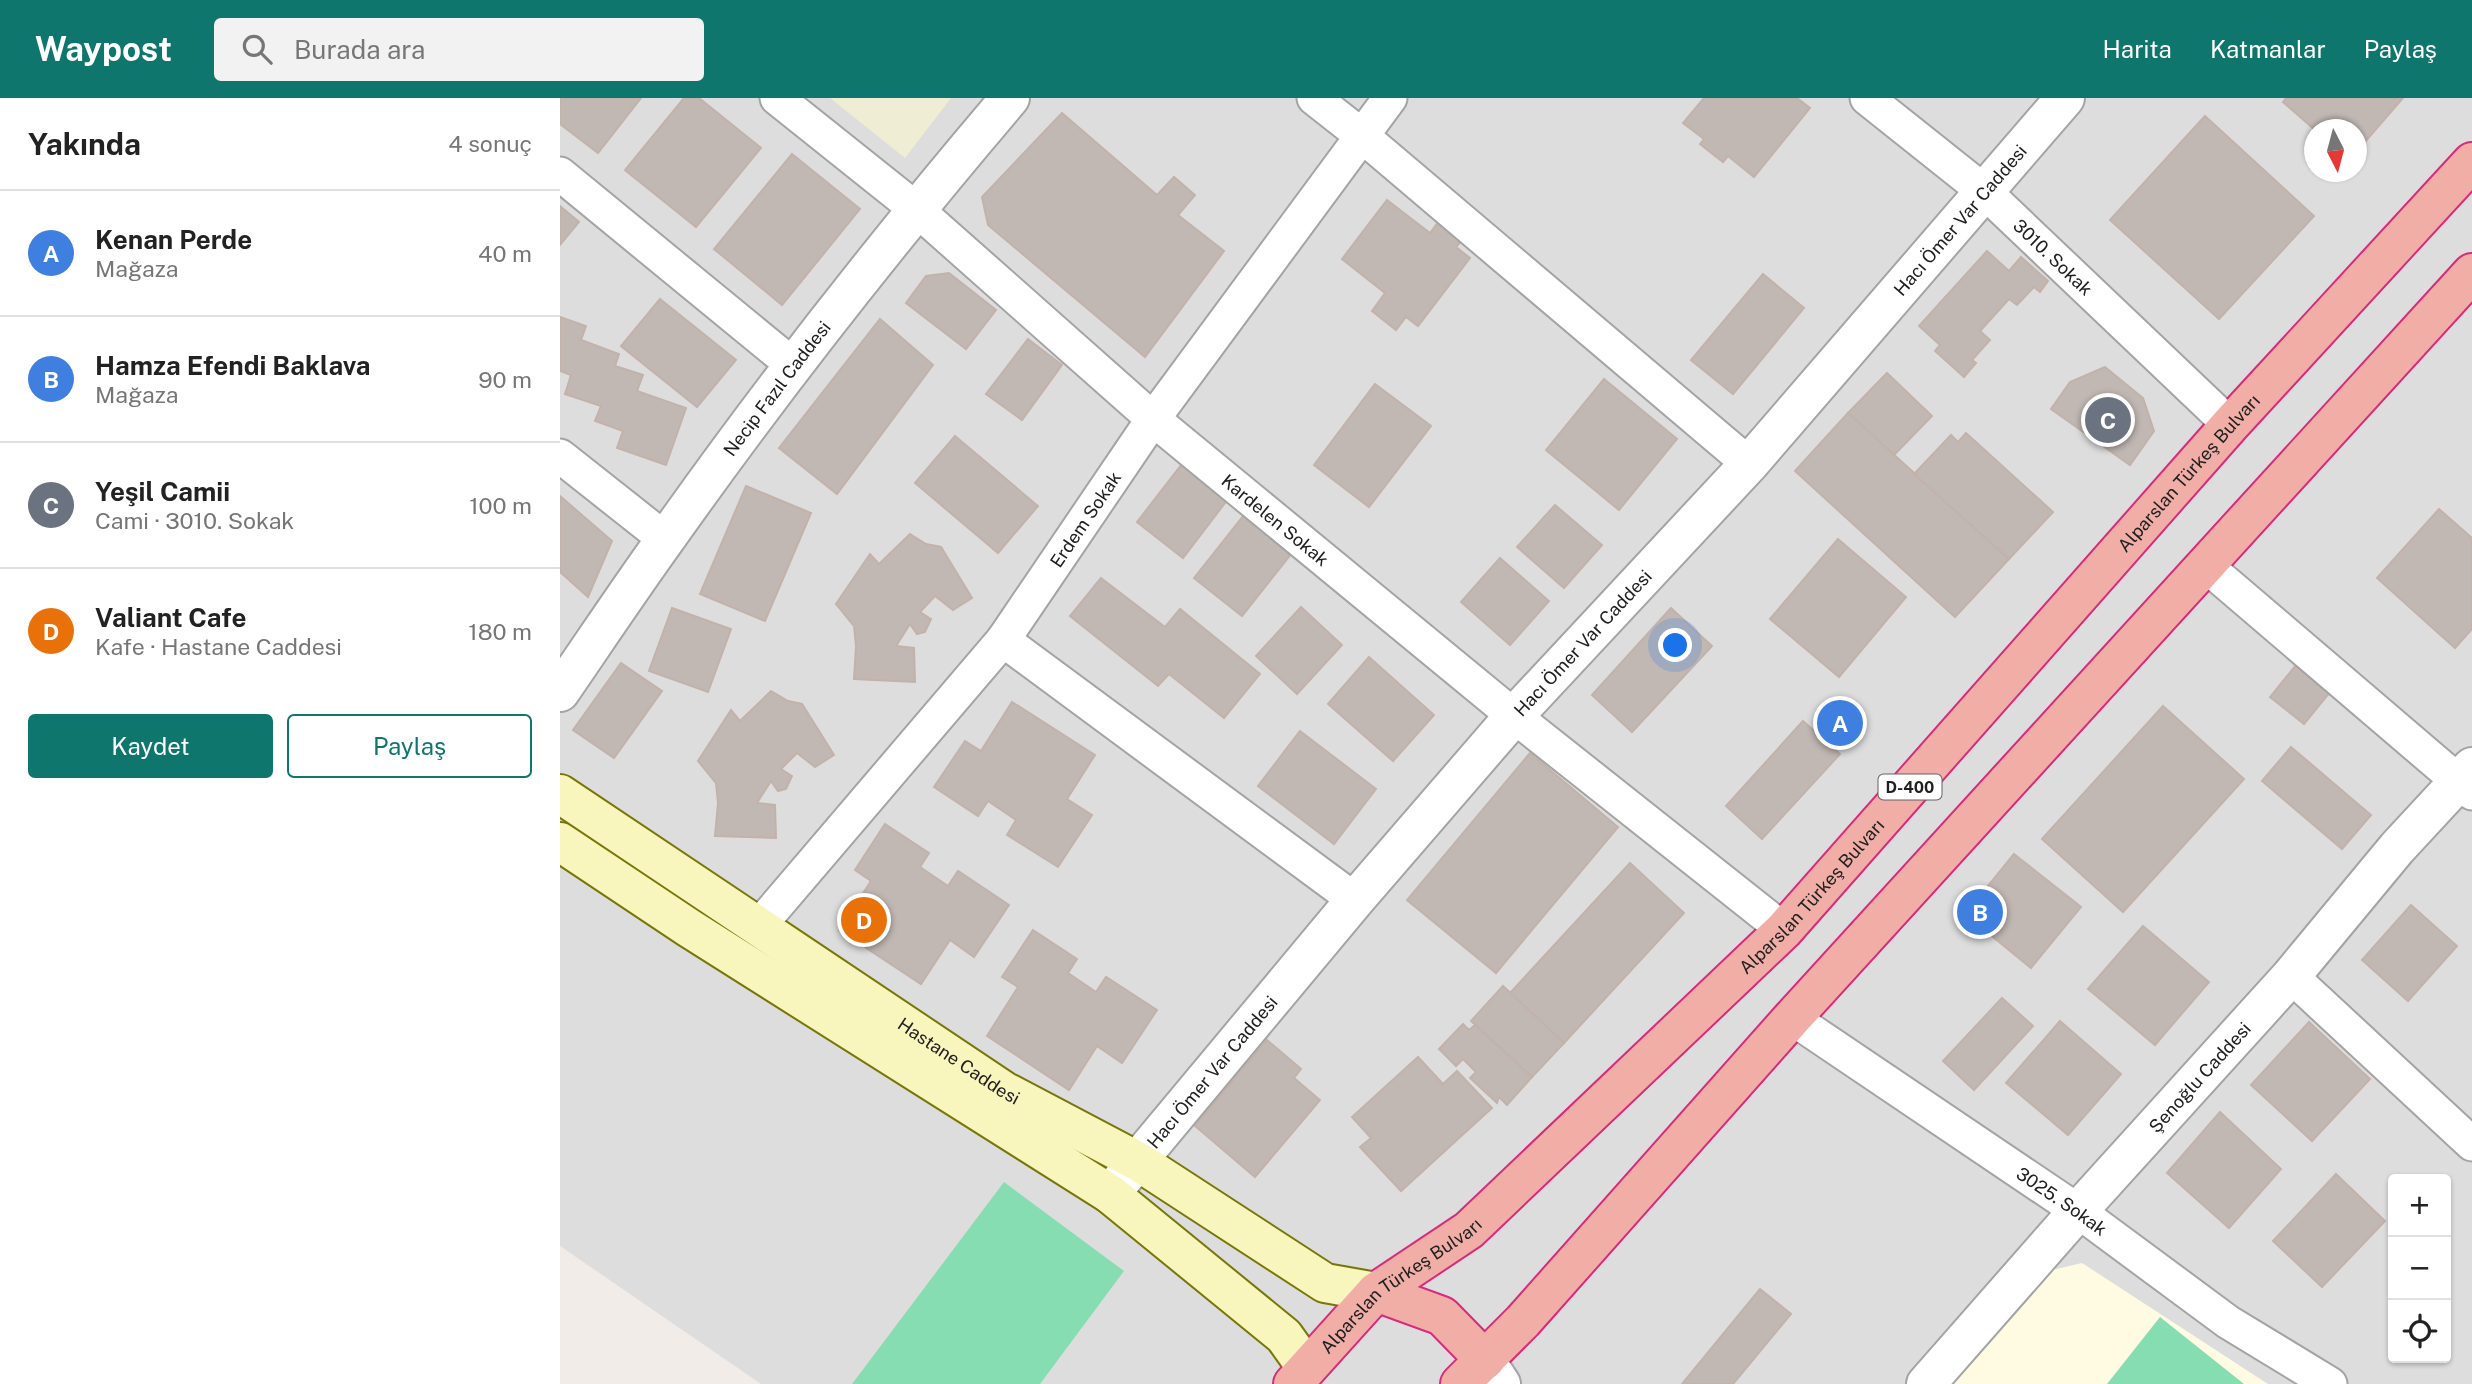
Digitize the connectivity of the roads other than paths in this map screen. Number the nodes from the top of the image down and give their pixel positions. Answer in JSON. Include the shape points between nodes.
{"nodes":[{"id":1,"x":777,"y":98,"type":"edge"},
{"id":2,"x":1010,"y":98,"type":"edge"},
{"id":3,"x":1314,"y":98,"type":"edge"},
{"id":4,"x":1390,"y":98,"type":"edge"},
{"id":5,"x":1867,"y":98,"type":"edge"},
{"id":6,"x":2065,"y":98,"type":"edge"},
{"id":7,"x":1361,"y":135,"type":"junction"},
{"id":8,"x":2472,"y":162,"type":"edge"},
{"id":9,"x":560,"y":174,"type":"edge"},
{"id":10,"x":1985,"y":192,"type":"junction"},
{"id":11,"x":916,"y":209,"type":"junction"},
{"id":12,"x":2472,"y":273,"type":"edge"},
{"id":13,"x":794,"y":366,"type":"junction"},
{"id":14,"x":1153,"y":419,"type":"junction"},
{"id":15,"x":2230,"y":425,"type":"junction"},
{"id":16,"x":560,"y":456,"type":"edge"},
{"id":17,"x":1749,"y":464,"type":"junction"},
{"id":18,"x":665,"y":539,"type":"junction"},
{"id":19,"x":2204,"y":565,"type":"junction"},
{"id":20,"x":1003,"y":640,"type":"junction"},
{"id":21,"x":560,"y":692,"type":"edge"},
{"id":22,"x":1514,"y":716,"type":"junction"},
{"id":23,"x":2468,"y":781,"type":"edge"},
{"id":24,"x":560,"y":794,"type":"edge"},
{"id":25,"x":560,"y":842,"type":"edge"},
{"id":26,"x":1355,"y":900,"type":"junction"},
{"id":27,"x":759,"y":926,"type":"junction"},
{"id":28,"x":1784,"y":930,"type":"junction"},
{"id":29,"x":2291,"y":976,"type":"junction"},
{"id":30,"x":1792,"y":1018,"type":"junction"},
{"id":31,"x":2472,"y":1144,"type":"edge"},
{"id":32,"x":1139,"y":1162,"type":"junction"},
{"id":33,"x":1110,"y":1194,"type":"junction"},
{"id":34,"x":2078,"y":1211,"type":"junction"},
{"id":35,"x":1376,"y":1292,"type":"junction"},
{"id":36,"x":1482,"y":1376,"type":"edge"},
{"id":37,"x":1306,"y":1378,"type":"edge"},
{"id":38,"x":1926,"y":1384,"type":"edge"},
{"id":39,"x":2330,"y":1384,"type":"edge"}],
"edges":[{"from":1,"to":11,"type":"street","name":"Kardelen Sokak"},
{"from":2,"to":11,"type":"street","name":"Necip Fazıl Caddesi"},
{"from":3,"to":7,"type":"street"},
{"from":4,"to":7,"type":"street","name":"Erdem Sokak"},
{"from":5,"to":10,"type":"street","name":"3010. Sokak"},
{"from":6,"to":10,"type":"street","name":"Hacı Ömer Var Caddesi"},
{"from":7,"to":14,"type":"street","name":"Erdem Sokak"},
{"from":7,"to":17,"type":"street"},
{"from":8,"to":15,"type":"highway","name":"Alparslan Türkeş Bulvarı","number":"D-400"},
{"from":9,"to":13,"type":"street"},
{"from":10,"to":15,"type":"street","name":"3010. Sokak"},
{"from":10,"to":17,"type":"street","name":"Hacı Ömer Var Caddesi"},
{"from":11,"to":13,"type":"street","name":"Necip Fazıl Caddesi"},
{"from":11,"to":14,"type":"street","name":"Kardelen Sokak"},
{"from":12,"to":19,"type":"highway"},
{"from":13,"to":18,"type":"street","name":"Necip Fazıl Caddesi"},
{"from":14,"to":20,"type":"street","name":"Erdem Sokak"},
{"from":14,"to":22,"type":"street","name":"Kardelen Sokak"},
{"from":15,"to":28,"type":"highway","name":"Alparslan Türkeş Bulvarı","number":"D-400"},
{"from":16,"to":18,"type":"street"},
{"from":17,"to":22,"type":"street","name":"Hacı Ömer Var Caddesi"},
{"from":18,"to":21,"type":"street","name":"Necip Fazıl Caddesi"},
{"from":19,"to":23,"type":"street"},
{"from":19,"to":30,"type":"highway"},
{"from":20,"to":26,"type":"street"},
{"from":20,"to":27,"type":"street","name":"Erdem Sokak"},
{"from":22,"to":26,"type":"street","name":"Hacı Ömer Var Caddesi"},
{"from":22,"to":28,"type":"street","name":"Kardelen Sokak"},
{"from":23,"to":29,"type":"street","name":"Şenoğlu Caddesi","via":[[2397,848]]},
{"from":24,"to":27,"type":"main road","name":"Hastane Caddesi"},
{"from":25,"to":33,"type":"main road","name":"Hastane Caddesi"},
{"from":26,"to":32,"type":"street","name":"Hacı Ömer Var Caddesi"},
{"from":27,"to":32,"type":"main road","name":"Hastane Caddesi","via":[[1004,1091]]},
{"from":28,"to":35,"type":"highway","name":"Alparslan Türkeş Bulvarı","number":"D-400","via":[[1469,1230]]},
{"from":29,"to":31,"type":"street"},
{"from":29,"to":34,"type":"street","name":"Şenoğlu Caddesi"},
{"from":30,"to":34,"type":"street","name":"3025. Sokak"},
{"from":30,"to":36,"type":"highway","via":[[1522,1321]]},
{"from":32,"to":33,"type":"street","name":"Hacı Ömer Var Caddesi"},
{"from":32,"to":35,"type":"main road","name":"Hastane Caddesi","via":[[1325,1283]]},
{"from":33,"to":37,"type":"main road","name":"Hastane Caddesi","via":[[1284,1336]]},
{"from":34,"to":38,"type":"street","name":"Şenoğlu Caddesi"},
{"from":34,"to":39,"type":"street","name":"3025. Sokak","via":[[2228,1322]]},
{"from":35,"to":36,"type":"highway","via":[[1442,1316]]},
{"from":35,"to":37,"type":"highway","name":"Alparslan Türkeş Bulvarı","number":"D-400"}]}
